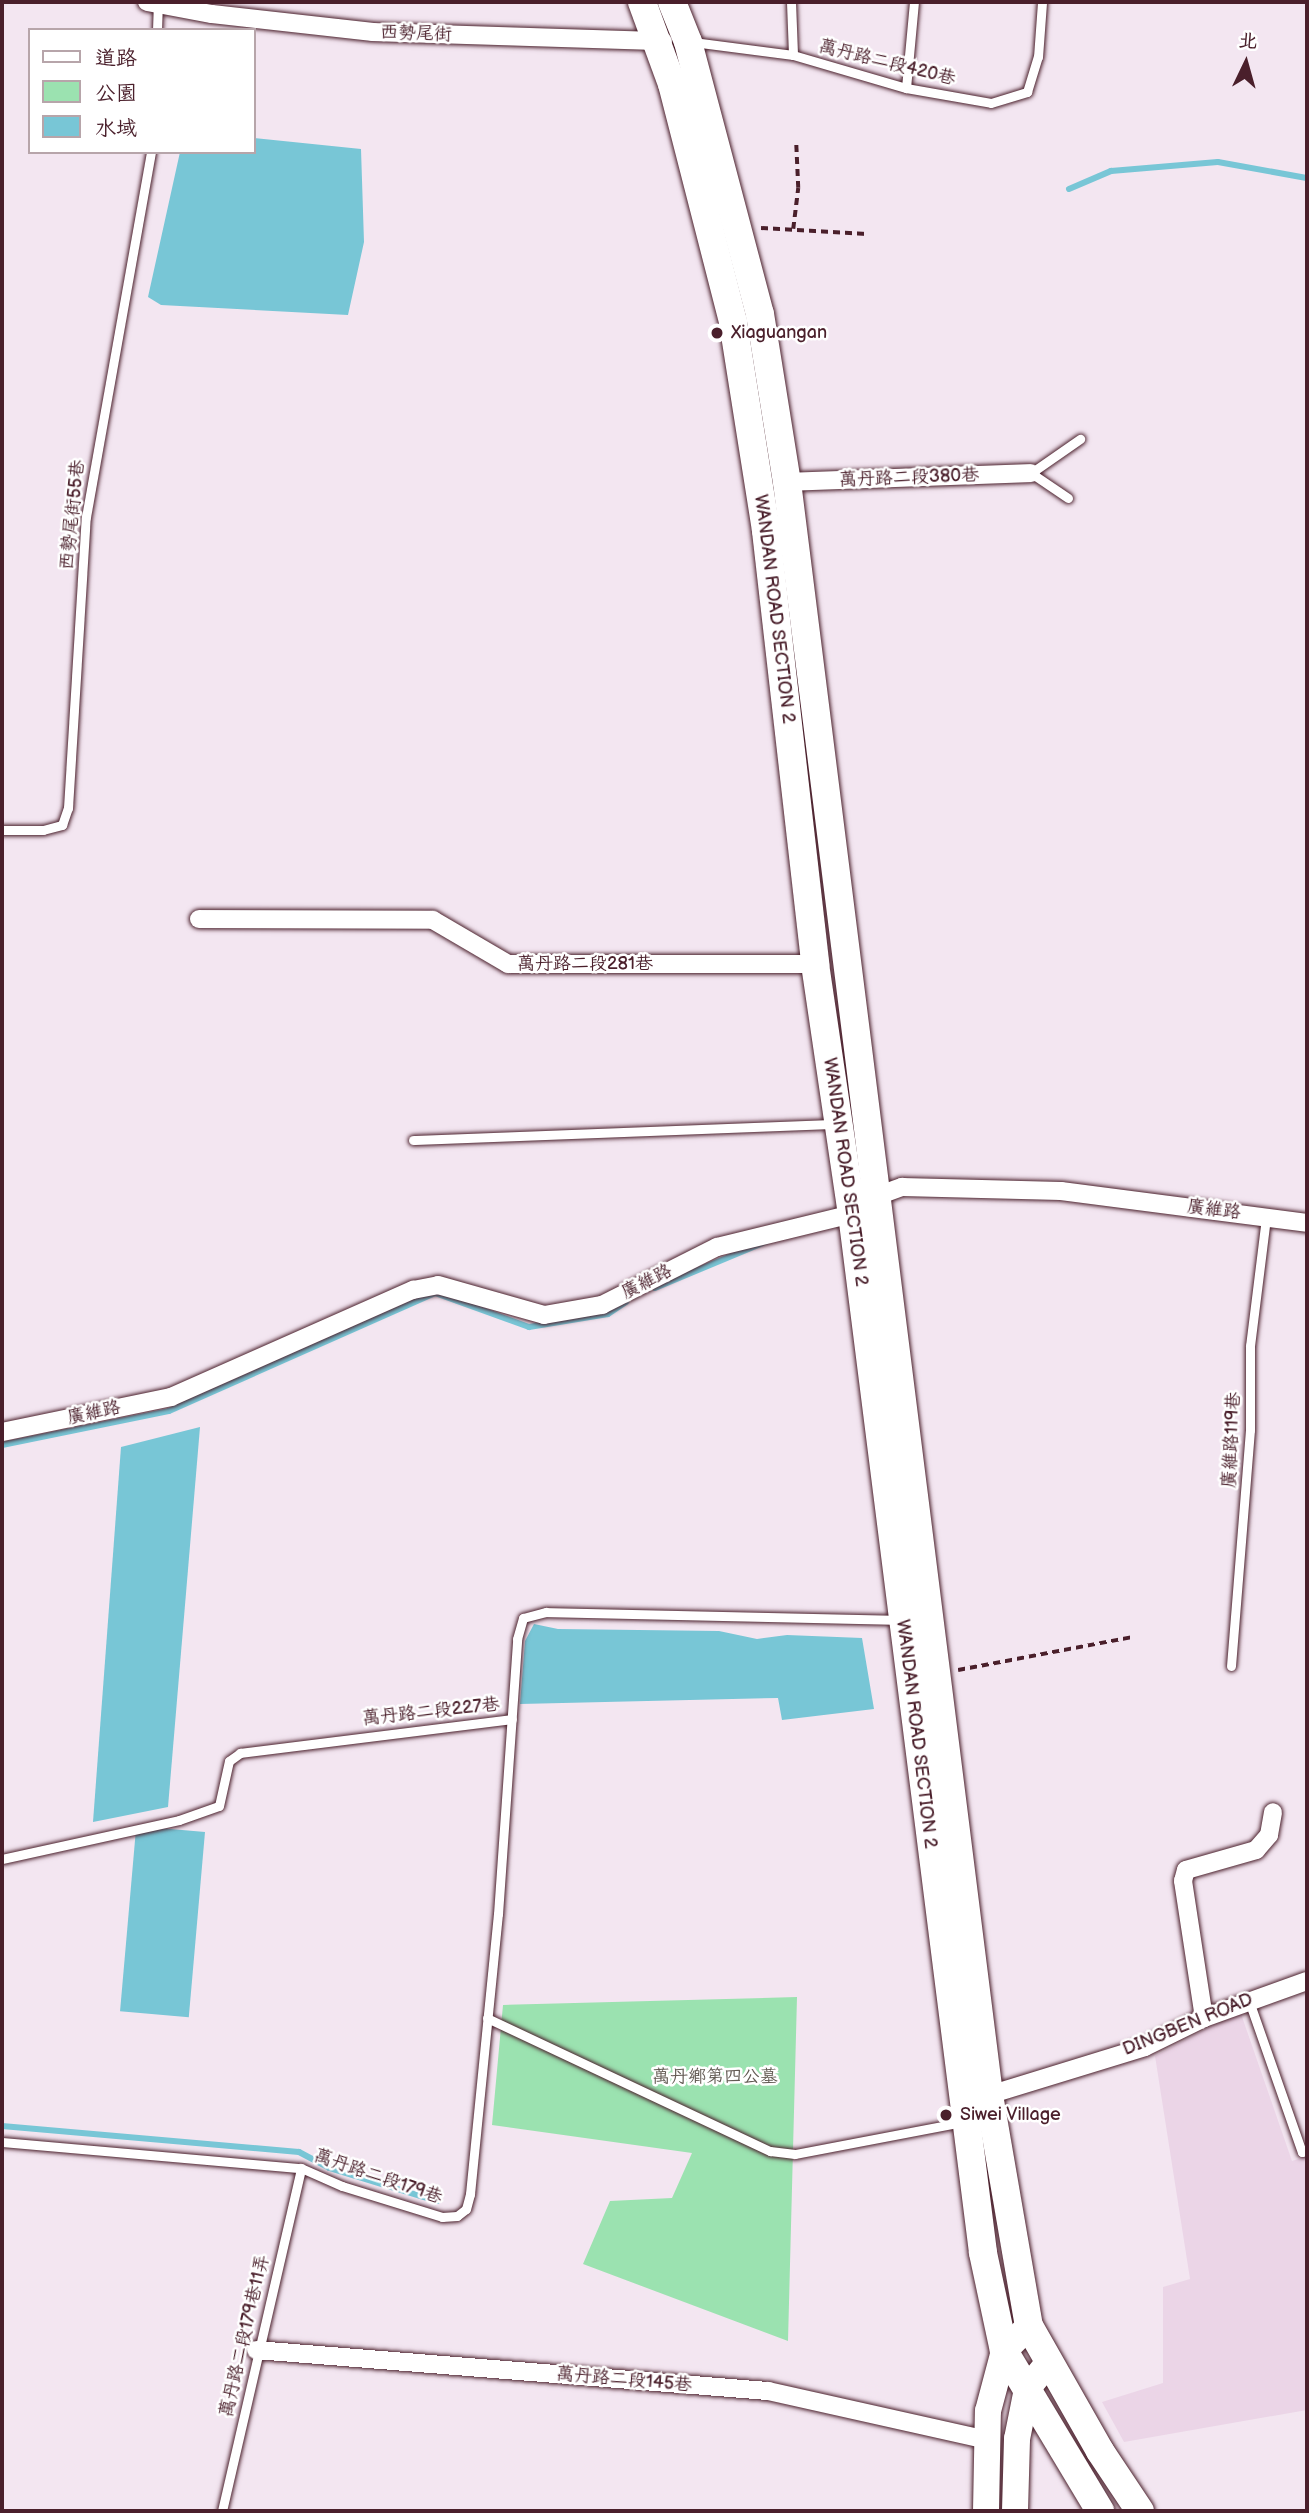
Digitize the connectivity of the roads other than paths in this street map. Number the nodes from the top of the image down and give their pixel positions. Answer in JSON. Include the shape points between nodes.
{"nodes":[{"id":1,"x":642,"y":2,"type":"edge"},
{"id":2,"x":672,"y":2,"type":"edge"},
{"id":3,"x":791,"y":2,"type":"edge"},
{"id":4,"x":914,"y":2,"type":"edge"},
{"id":5,"x":1042,"y":2,"type":"edge"},
{"id":6,"x":152,"y":3,"type":"edge"},
{"id":7,"x":157,"y":28,"type":"edge"},
{"id":8,"x":658,"y":41,"type":"junction"},
{"id":9,"x":688,"y":41,"type":"junction"},
{"id":10,"x":793,"y":55,"type":"junction"},
{"id":11,"x":906,"y":88,"type":"junction"},
{"id":12,"x":151,"y":154,"type":"edge"},
{"id":13,"x":1080,"y":439,"type":"dead end"},
{"id":14,"x":1031,"y":473,"type":"junction"},
{"id":15,"x":773,"y":484,"type":"junction"},
{"id":16,"x":1068,"y":498,"type":"dead end"},
{"id":17,"x":2,"y":830,"type":"edge"},
{"id":18,"x":199,"y":919,"type":"dead end"},
{"id":19,"x":815,"y":964,"type":"junction"},
{"id":20,"x":852,"y":1124,"type":"junction"},
{"id":21,"x":413,"y":1140,"type":"dead end"},
{"id":22,"x":877,"y":1196,"type":"junction"},
{"id":23,"x":852,"y":1214,"type":"junction"},
{"id":24,"x":1266,"y":1217,"type":"junction"},
{"id":25,"x":1307,"y":1223,"type":"edge"},
{"id":26,"x":2,"y":1432,"type":"edge"},
{"id":27,"x":902,"y":1620,"type":"junction"},
{"id":28,"x":1231,"y":1666,"type":"dead end"},
{"id":29,"x":512,"y":1719,"type":"junction"},
{"id":30,"x":1273,"y":1812,"type":"dead end"},
{"id":31,"x":2,"y":1859,"type":"edge"},
{"id":32,"x":1307,"y":1980,"type":"edge"},
{"id":33,"x":1249,"y":2001,"type":"junction"},
{"id":34,"x":488,"y":2018,"type":"junction"},
{"id":35,"x":1204,"y":2018,"type":"junction"},
{"id":36,"x":989,"y":2095,"type":"junction"},
{"id":37,"x":964,"y":2122,"type":"junction"},
{"id":38,"x":2,"y":2141,"type":"edge"},
{"id":39,"x":1307,"y":2150,"type":"edge"},
{"id":40,"x":301,"y":2168,"type":"junction"},
{"id":41,"x":1029,"y":2326,"type":"junction"},
{"id":42,"x":256,"y":2350,"type":"junction"},
{"id":43,"x":1004,"y":2351,"type":"junction"},
{"id":44,"x":1049,"y":2362,"type":"junction"},
{"id":45,"x":1027,"y":2389,"type":"junction"},
{"id":46,"x":988,"y":2440,"type":"junction"},
{"id":47,"x":222,"y":2511,"type":"edge"},
{"id":48,"x":986,"y":2511,"type":"edge"},
{"id":49,"x":1015,"y":2511,"type":"edge"},
{"id":50,"x":1100,"y":2511,"type":"edge"},
{"id":51,"x":1140,"y":2511,"type":"edge"}],
"edges":[{"from":1,"to":8,"type":"main road","name":"WANDAN ROAD SECTION 2"},
{"from":2,"to":9,"type":"main road","name":"WANDAN ROAD SECTION 2"},
{"from":3,"to":10,"type":"lane"},
{"from":4,"to":11,"type":"lane"},
{"from":5,"to":11,"type":"lane","name":"萬丹路二段420巷","via":[[1038,57],[1027,92],[991,103]]},
{"from":6,"to":7,"type":"lane"},
{"from":6,"to":8,"type":"street","name":"西勢尾街","via":[[373,32]]},
{"from":8,"to":9,"type":"street","name":"西勢尾街"},
{"from":8,"to":15,"type":"main road","name":"WANDAN ROAD SECTION 2"},
{"from":9,"to":10,"type":"lane","name":"萬丹路二段420巷"},
{"from":9,"to":15,"type":"main road","name":"WANDAN ROAD SECTION 2","via":[[760,314]]},
{"from":10,"to":11,"type":"lane","name":"萬丹路二段420巷"},
{"from":12,"to":17,"type":"lane","name":"西勢尾街55巷","via":[[86,517],[68,808],[62,825]]},
{"from":13,"to":14,"type":"lane"},
{"from":14,"to":15,"type":"street","name":"萬丹路二段380巷"},
{"from":14,"to":16,"type":"lane"},
{"from":15,"to":19,"type":"main road","name":"WANDAN ROAD SECTION 2"},
{"from":15,"to":20,"type":"main road","name":"WANDAN ROAD SECTION 2"},
{"from":18,"to":19,"type":"street","name":"萬丹路二段281巷","via":[[433,920],[508,964]]},
{"from":19,"to":20,"type":"main road","name":"WANDAN ROAD SECTION 2"},
{"from":20,"to":21,"type":"lane"},
{"from":20,"to":22,"type":"main road","name":"WANDAN ROAD SECTION 2"},
{"from":20,"to":23,"type":"main road","name":"WANDAN ROAD SECTION 2"},
{"from":22,"to":23,"type":"street","name":"廣維路"},
{"from":22,"to":24,"type":"street","name":"廣維路","via":[[902,1187],[1061,1191]]},
{"from":22,"to":36,"type":"main road","name":"WANDAN ROAD SECTION 2"},
{"from":23,"to":26,"type":"street","name":"廣維路","via":[[717,1247],[602,1305],[575,1310],[544,1315],[438,1285],[413,1290],[171,1397]]},
{"from":23,"to":27,"type":"main road","name":"WANDAN ROAD SECTION 2"},
{"from":24,"to":25,"type":"street","name":"廣維路"},
{"from":24,"to":28,"type":"lane","name":"廣維路119巷","via":[[1251,1346],[1250,1430]]},
{"from":27,"to":29,"type":"lane","name":"萬丹路二段227巷","via":[[546,1612],[523,1618]]},
{"from":27,"to":37,"type":"main road","name":"WANDAN ROAD SECTION 2"},
{"from":29,"to":31,"type":"lane","name":"萬丹路二段227巷","via":[[240,1753],[229,1761],[219,1806],[179,1820]]},
{"from":29,"to":34,"type":"lane","name":"萬丹路二段179巷"},
{"from":30,"to":35,"type":"street","via":[[1269,1835],[1256,1850],[1186,1870],[1182,1881]]},
{"from":32,"to":33,"type":"street","name":"DINGBEN ROAD"},
{"from":33,"to":35,"type":"street","name":"DINGBEN ROAD"},
{"from":33,"to":39,"type":"lane","via":[[1302,2152]]},
{"from":34,"to":37,"type":"lane","via":[[770,2151],[795,2154]]},
{"from":34,"to":40,"type":"lane","name":"萬丹路二段179巷","via":[[466,2209],[457,2216],[442,2217],[342,2186]]},
{"from":35,"to":36,"type":"street","name":"DINGBEN ROAD","via":[[1145,2047]]},
{"from":36,"to":41,"type":"main road","name":"WANDAN ROAD SECTION 2"},
{"from":37,"to":43,"type":"main road","name":"WANDAN ROAD SECTION 2","via":[[983,2253]]},
{"from":38,"to":40,"type":"lane","name":"萬丹路二段179巷"},
{"from":40,"to":42,"type":"lane","name":"萬丹路二段179巷11弄"},
{"from":41,"to":43,"type":"main road"},
{"from":41,"to":44,"type":"main road","name":"WANDAN ROAD SECTION 2"},
{"from":42,"to":46,"type":"street","name":"萬丹路二段145巷","via":[[768,2391]]},
{"from":42,"to":47,"type":"lane","name":"萬丹路二段179巷11弄"},
{"from":43,"to":45,"type":"main road","name":"WANDAN ROAD SECTION 2"},
{"from":43,"to":46,"type":"main road","name":"WANDAN ROAD SECTION 2","via":[[988,2412]]},
{"from":44,"to":45,"type":"main road"},
{"from":44,"to":51,"type":"main road","name":"WANDAN ROAD SECTION 2"},
{"from":45,"to":49,"type":"main road","via":[[1017,2439]]},
{"from":45,"to":50,"type":"main road","name":"WANDAN ROAD SECTION 2"},
{"from":46,"to":48,"type":"main road","name":"WANDAN ROAD SECTION 2"}]}
